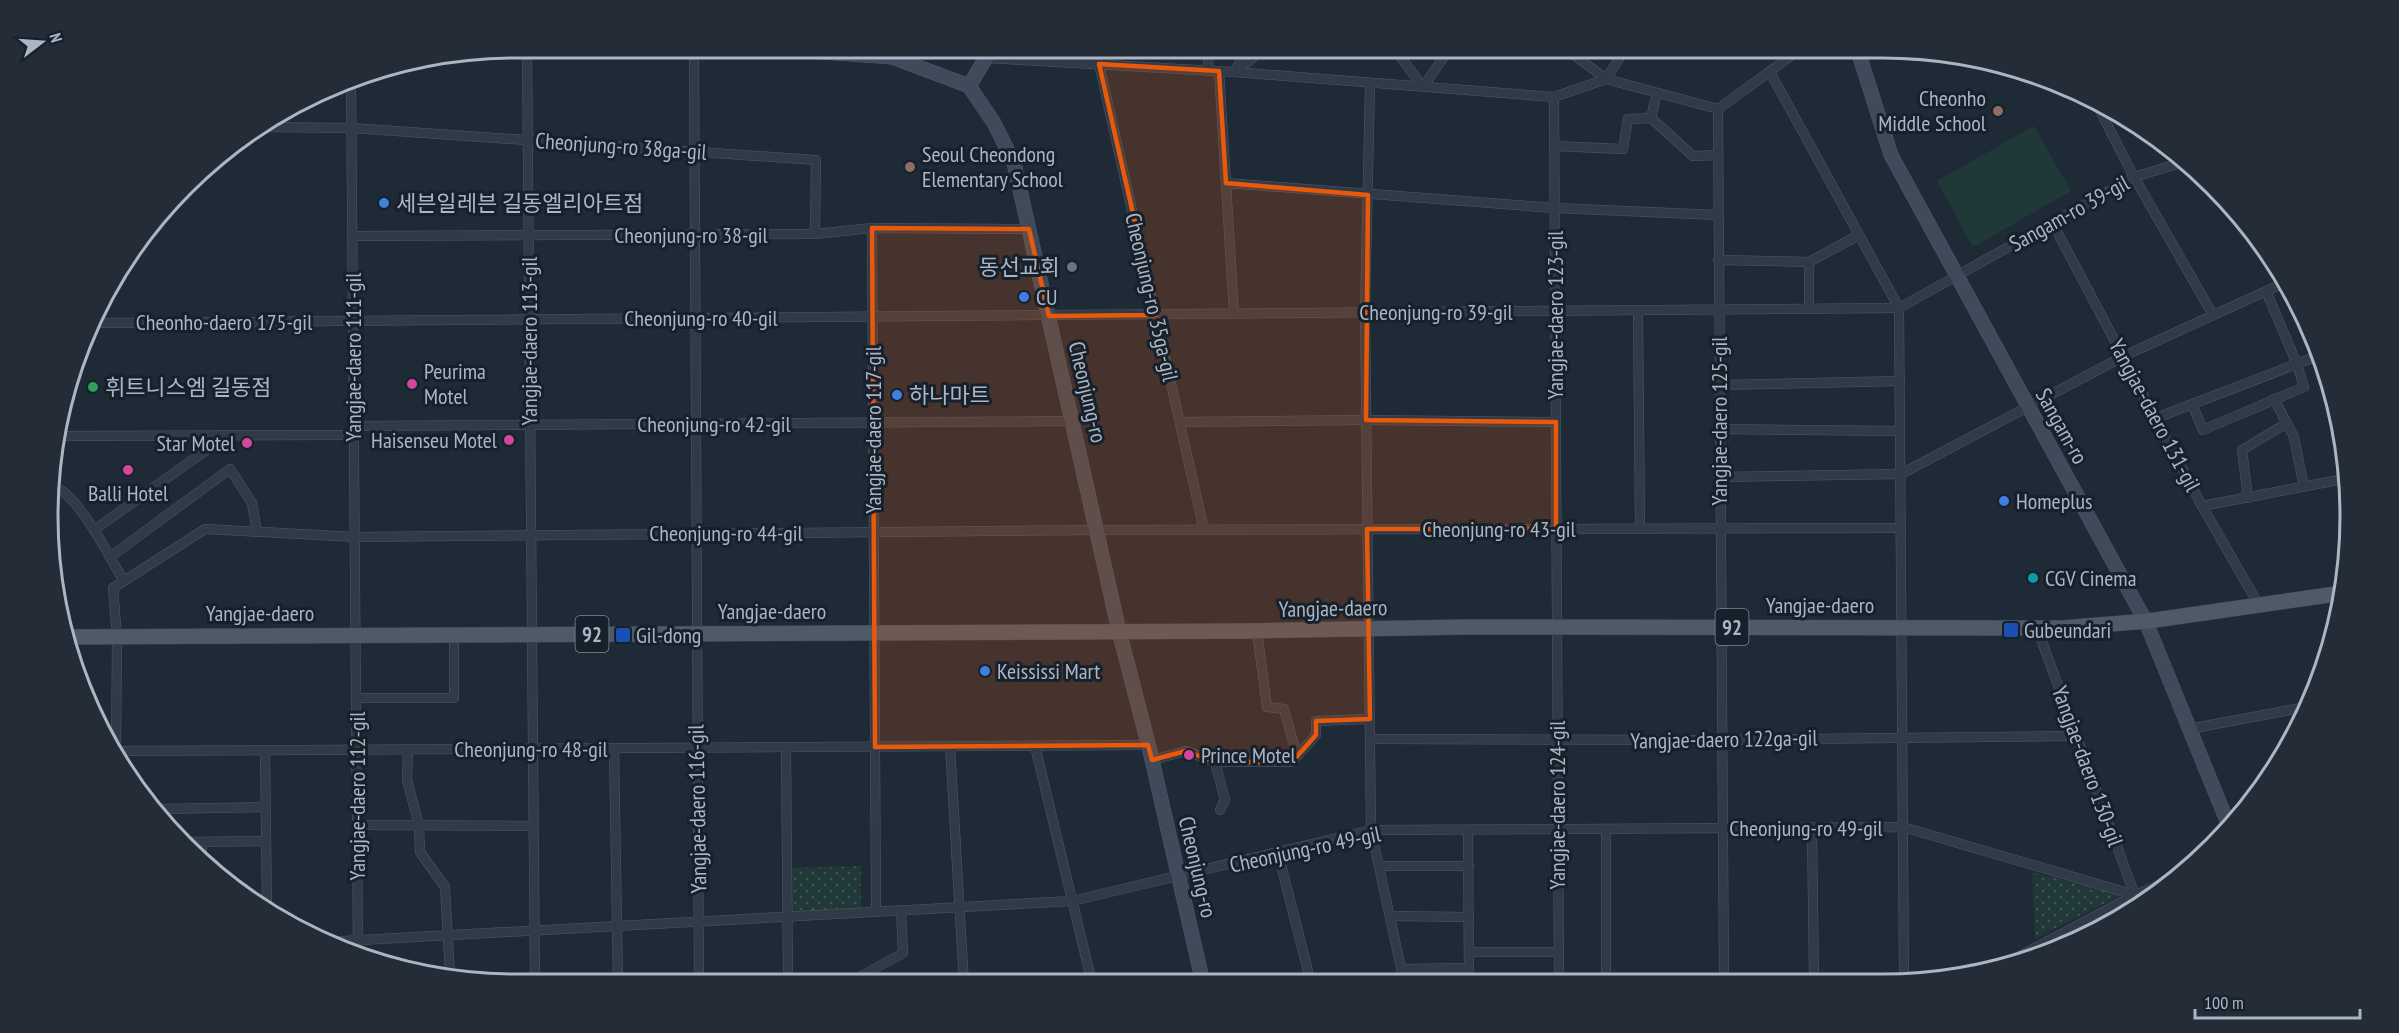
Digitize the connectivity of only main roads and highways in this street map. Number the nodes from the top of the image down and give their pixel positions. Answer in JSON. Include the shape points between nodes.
{"nodes":[{"id":1,"x":895,"y":58,"type":"edge"},
{"id":2,"x":986,"y":58,"type":"edge"},
{"id":3,"x":1860,"y":58,"type":"edge"},
{"id":4,"x":969,"y":86,"type":"junction"},
{"id":5,"x":2334,"y":595,"type":"edge"},
{"id":6,"x":2146,"y":621,"type":"junction"},
{"id":7,"x":1119,"y":631,"type":"junction"},
{"id":8,"x":75,"y":637,"type":"edge"},
{"id":9,"x":2226,"y":819,"type":"edge"},
{"id":10,"x":1201,"y":974,"type":"edge"}],
"edges":[{"from":1,"to":4,"type":"main road"},
{"from":2,"to":4,"type":"main road"},
{"from":3,"to":6,"type":"main road","name":"Sangam-ro","via":[[1891,155]]},
{"from":4,"to":7,"type":"main road","name":"Cheonjung-ro","via":[[1014,163]]},
{"from":5,"to":6,"type":"main road","name":"Yangjae-daero","number":"92"},
{"from":6,"to":7,"type":"main road","name":"Yangjae-daero","number":"92","via":[[2037,628]]},
{"from":6,"to":9,"type":"main road","name":"Sangam-ro"},
{"from":7,"to":8,"type":"main road","name":"Yangjae-daero","number":"92"},
{"from":7,"to":10,"type":"main road","name":"Cheonjung-ro"}]}
